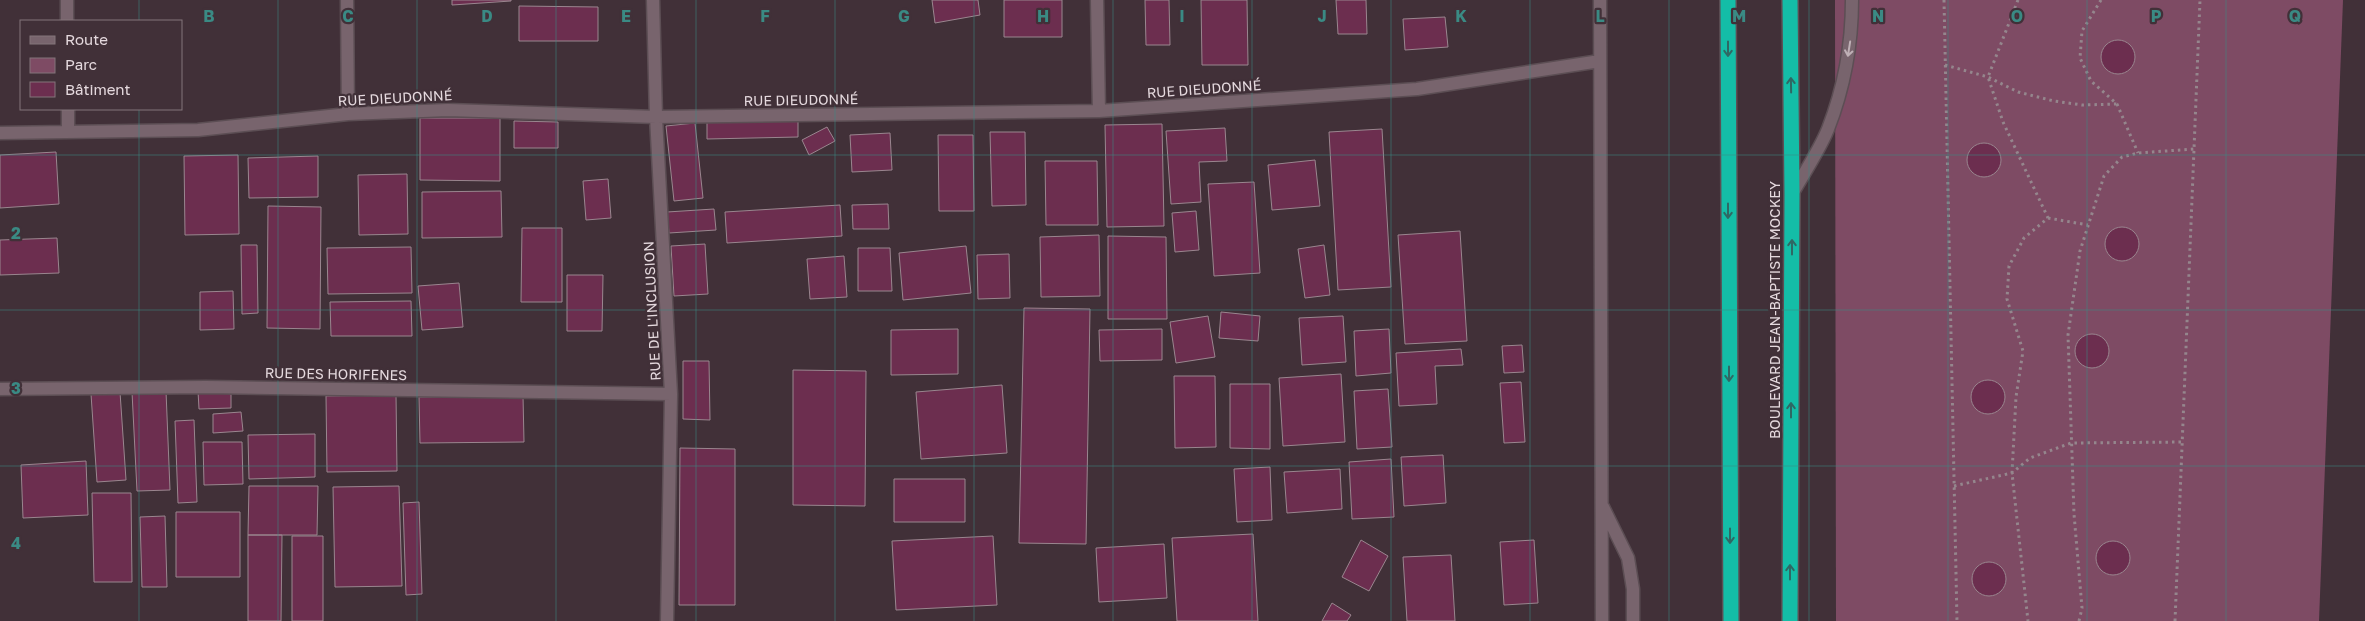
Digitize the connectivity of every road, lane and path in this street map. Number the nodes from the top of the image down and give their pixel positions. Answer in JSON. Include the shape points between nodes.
{"nodes":[{"id":1,"x":66,"y":0,"type":"edge"},
{"id":2,"x":346,"y":0,"type":"edge"},
{"id":3,"x":653,"y":0,"type":"edge"},
{"id":4,"x":1097,"y":0,"type":"edge"},
{"id":5,"x":1600,"y":0,"type":"edge"},
{"id":6,"x":1728,"y":0,"type":"edge"},
{"id":7,"x":1790,"y":0,"type":"edge"},
{"id":8,"x":1852,"y":0,"type":"edge"},
{"id":9,"x":1944,"y":0,"type":"edge"},
{"id":10,"x":2018,"y":0,"type":"edge"},
{"id":11,"x":2101,"y":0,"type":"edge"},
{"id":12,"x":2200,"y":0,"type":"edge"},
{"id":13,"x":67,"y":20,"type":"edge"},
{"id":14,"x":1600,"y":62,"type":"junction"},
{"id":15,"x":1946,"y":65,"type":"junction"},
{"id":16,"x":1988,"y":77,"type":"junction"},
{"id":17,"x":2117,"y":104,"type":"junction"},
{"id":18,"x":68,"y":110,"type":"edge"},
{"id":19,"x":1099,"y":111,"type":"junction"},
{"id":20,"x":348,"y":114,"type":"junction"},
{"id":21,"x":656,"y":117,"type":"junction"},
{"id":22,"x":68,"y":132,"type":"junction"},
{"id":23,"x":0,"y":133,"type":"edge"},
{"id":24,"x":2194,"y":149,"type":"junction"},
{"id":25,"x":2138,"y":153,"type":"junction"},
{"id":26,"x":1792,"y":194,"type":"junction"},
{"id":27,"x":2048,"y":218,"type":"junction"},
{"id":28,"x":2088,"y":225,"type":"junction"},
{"id":29,"x":0,"y":389,"type":"edge"},
{"id":30,"x":671,"y":394,"type":"junction"},
{"id":31,"x":2182,"y":442,"type":"junction"},
{"id":32,"x":2071,"y":443,"type":"junction"},
{"id":33,"x":2012,"y":473,"type":"junction"},
{"id":34,"x":1954,"y":486,"type":"junction"},
{"id":35,"x":1602,"y":505,"type":"junction"},
{"id":36,"x":667,"y":621,"type":"edge"},
{"id":37,"x":1602,"y":621,"type":"edge"},
{"id":38,"x":1633,"y":621,"type":"edge"},
{"id":39,"x":1731,"y":621,"type":"edge"},
{"id":40,"x":1790,"y":621,"type":"edge"},
{"id":41,"x":1957,"y":621,"type":"edge"},
{"id":42,"x":2028,"y":621,"type":"edge"},
{"id":43,"x":2079,"y":621,"type":"edge"},
{"id":44,"x":2175,"y":621,"type":"edge"}],
"edges":[{"from":1,"to":13,"type":"street"},
{"from":2,"to":20,"type":"street"},
{"from":3,"to":21,"type":"street","name":"RUE DE L'INCLUSION"},
{"from":4,"to":19,"type":"street"},
{"from":5,"to":14,"type":"street"},
{"from":6,"to":39,"type":"highway","one_way":true},
{"from":26,"to":7,"type":"highway","name":"BOULEVARD JEAN-BAPTISTE MOCKEY","one_way":true},
{"from":8,"to":26,"type":"street","one_way":true,"via":[[1847,65],[1828,130]]},
{"from":9,"to":15,"type":"path"},
{"from":10,"to":16,"type":"path"},
{"from":11,"to":17,"type":"path","via":[[2082,31],[2080,58],[2091,80]]},
{"from":12,"to":24,"type":"path"},
{"from":14,"to":19,"type":"street","name":"RUE DIEUDONNÉ","via":[[1417,89]]},
{"from":14,"to":35,"type":"street"},
{"from":15,"to":16,"type":"path"},
{"from":15,"to":34,"type":"path"},
{"from":16,"to":17,"type":"path","via":[[2018,92],[2054,101],[2082,105]]},
{"from":16,"to":27,"type":"path","via":[[2003,122]]},
{"from":17,"to":25,"type":"path"},
{"from":18,"to":22,"type":"street"},
{"from":19,"to":21,"type":"street","name":"RUE DIEUDONNÉ"},
{"from":20,"to":21,"type":"street","name":"RUE DIEUDONNÉ","via":[[448,110]]},
{"from":20,"to":22,"type":"street","name":"RUE DIEUDONNÉ","via":[[198,130]]},
{"from":21,"to":30,"type":"street","name":"RUE DE L'INCLUSION"},
{"from":22,"to":23,"type":"street","name":"RUE DIEUDONNÉ"},
{"from":24,"to":25,"type":"path"},
{"from":24,"to":31,"type":"path"},
{"from":25,"to":28,"type":"path","via":[[2122,158],[2104,176]]},
{"from":40,"to":26,"type":"highway","name":"BOULEVARD JEAN-BAPTISTE MOCKEY","one_way":true},
{"from":27,"to":28,"type":"path"},
{"from":27,"to":33,"type":"path","via":[[2024,238],[2009,266],[2007,300],[2024,351],[2016,397]]},
{"from":28,"to":32,"type":"path","via":[[2080,251],[2068,335]]},
{"from":29,"to":30,"type":"street","name":"RUE DES HORIFENES","via":[[206,387]]},
{"from":30,"to":36,"type":"street","name":"RUE DE L'INCLUSION"},
{"from":31,"to":32,"type":"path"},
{"from":31,"to":44,"type":"path"},
{"from":32,"to":33,"type":"path","via":[[2030,458]]},
{"from":32,"to":43,"type":"path","via":[[2082,608]]},
{"from":33,"to":34,"type":"path"},
{"from":33,"to":42,"type":"path"},
{"from":34,"to":41,"type":"path"},
{"from":35,"to":37,"type":"street"},
{"from":35,"to":38,"type":"street","via":[[1628,558],[1633,589]]}]}
